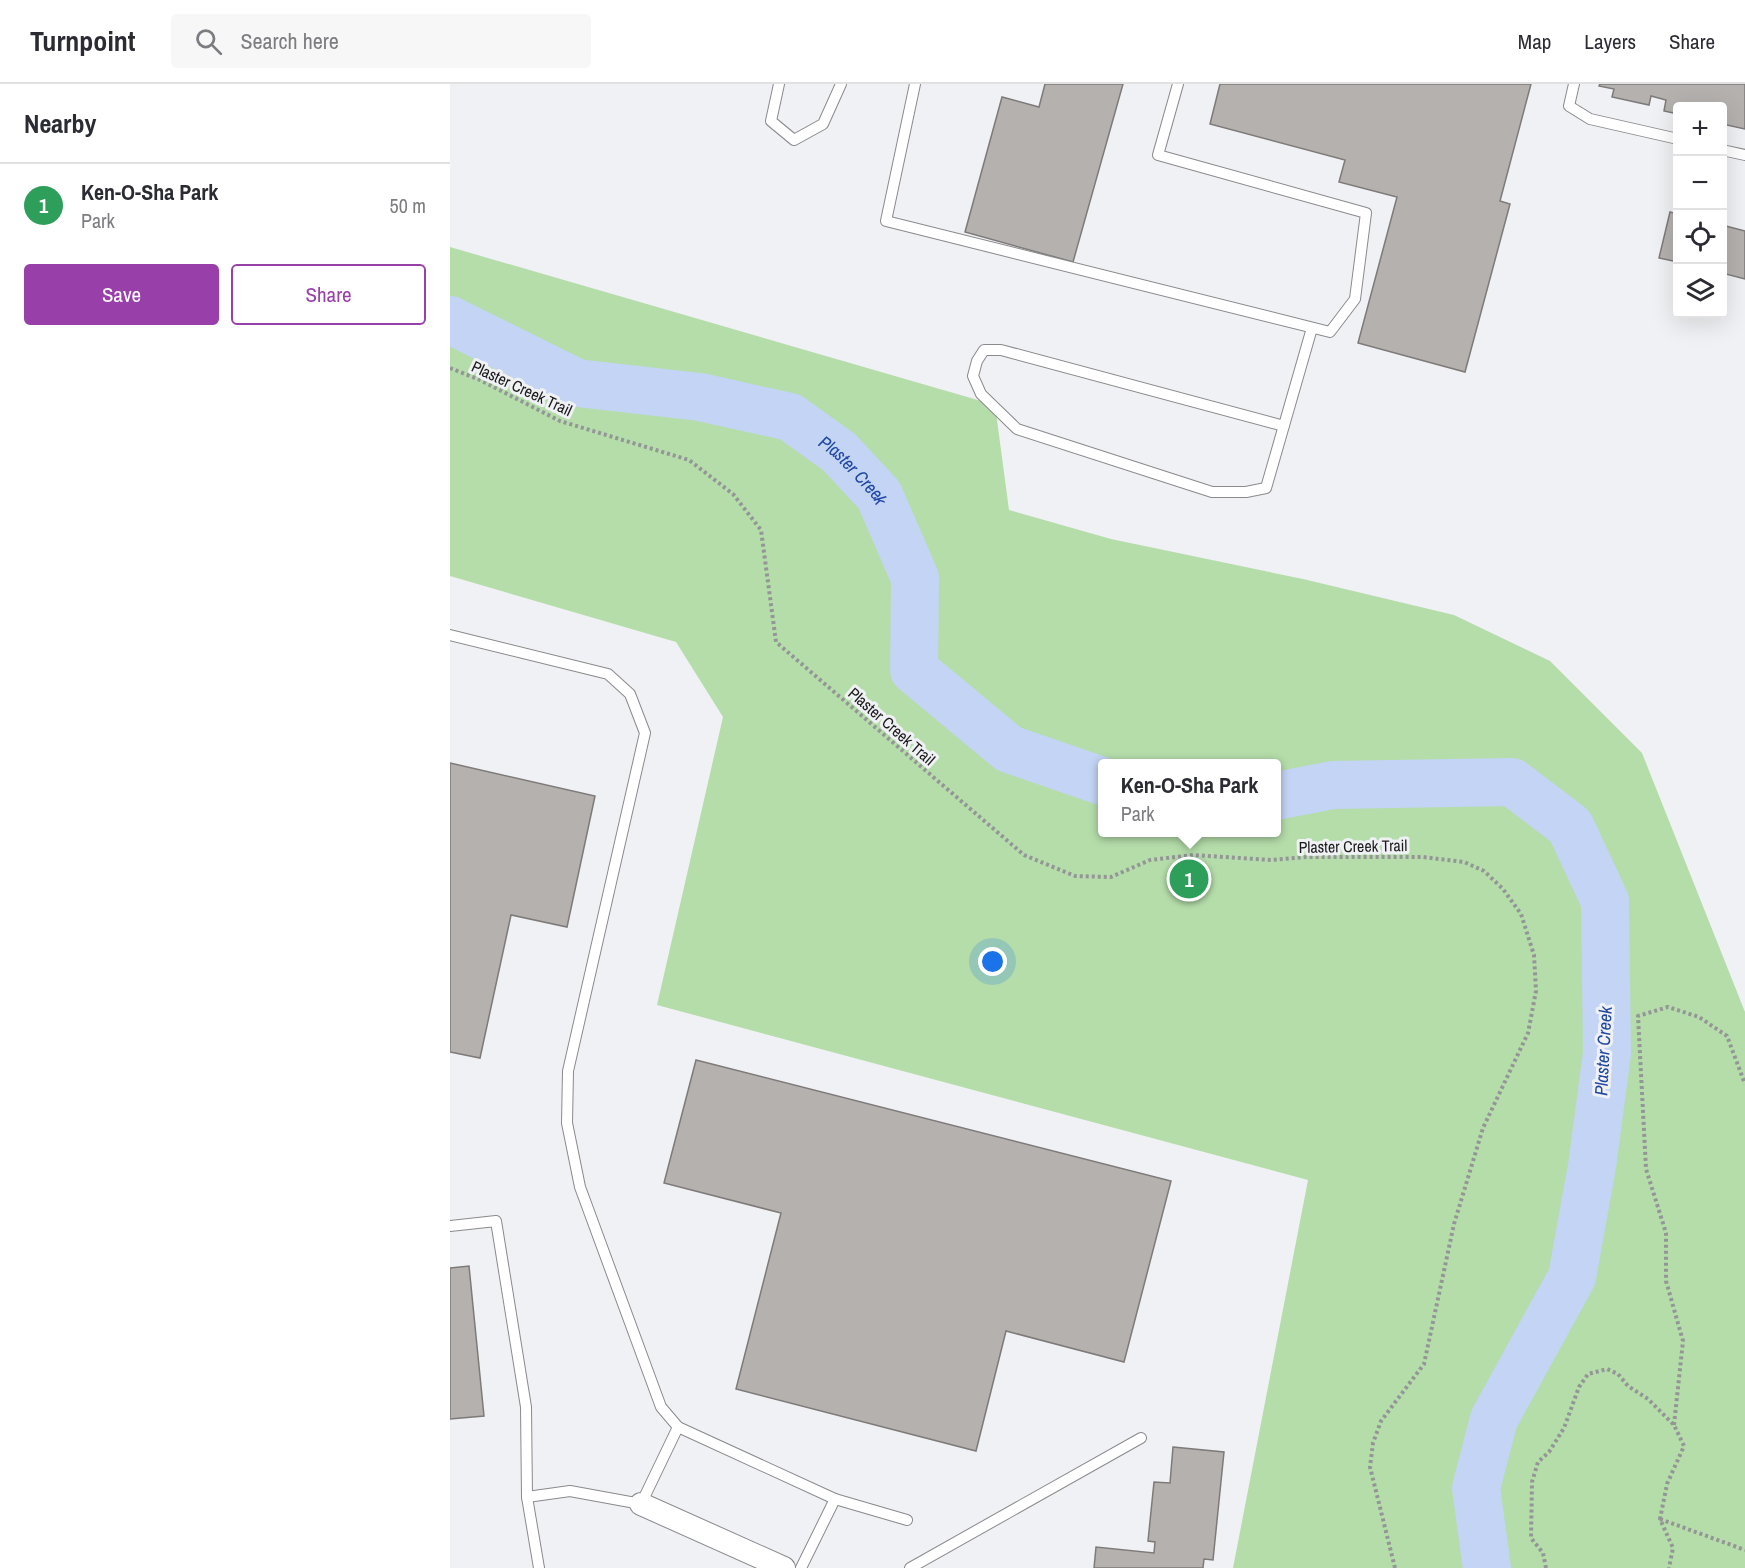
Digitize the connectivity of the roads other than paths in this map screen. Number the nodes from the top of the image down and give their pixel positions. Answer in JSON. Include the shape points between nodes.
{"nodes":[{"id":1,"x":779,"y":84,"type":"edge"},
{"id":2,"x":841,"y":84,"type":"edge"},
{"id":3,"x":915,"y":84,"type":"edge"},
{"id":4,"x":1178,"y":84,"type":"edge"},
{"id":5,"x":1574,"y":84,"type":"edge"},
{"id":6,"x":1673,"y":139,"type":"edge"},
{"id":7,"x":1727,"y":151,"type":"edge"},
{"id":8,"x":1745,"y":155,"type":"edge"},
{"id":9,"x":1312,"y":328,"type":"junction"},
{"id":10,"x":1284,"y":426,"type":"junction"},
{"id":11,"x":450,"y":635,"type":"edge"},
{"id":12,"x":450,"y":1226,"type":"edge"},
{"id":13,"x":678,"y":1427,"type":"junction"},
{"id":14,"x":1141,"y":1438,"type":"dead end"},
{"id":15,"x":527,"y":1497,"type":"junction"},
{"id":16,"x":835,"y":1499,"type":"junction"},
{"id":17,"x":641,"y":1504,"type":"junction"},
{"id":18,"x":907,"y":1520,"type":"dead end"},
{"id":19,"x":539,"y":1568,"type":"edge"},
{"id":20,"x":784,"y":1568,"type":"edge"},
{"id":21,"x":801,"y":1568,"type":"edge"},
{"id":22,"x":910,"y":1568,"type":"edge"}],
"edges":[{"from":1,"to":2,"type":"lane","via":[[771,121],[794,140],[823,124]]},
{"from":3,"to":9,"type":"lane","via":[[886,220]]},
{"from":4,"to":9,"type":"lane","via":[[1158,155],[1366,213],[1354,298],[1330,332]]},
{"from":5,"to":6,"type":"lane","via":[[1569,106],[1590,119]]},
{"from":7,"to":8,"type":"lane"},
{"from":9,"to":10,"type":"lane"},
{"from":10,"to":10,"type":"lane","via":[[1266,488],[1212,492],[1017,429],[981,394],[973,376],[984,350],[1001,350]]},
{"from":11,"to":13,"type":"lane","via":[[608,674],[630,694],[645,734],[568,1071],[567,1123],[580,1188],[661,1407]]},
{"from":12,"to":15,"type":"lane","via":[[496,1221],[526,1407]]},
{"from":13,"to":16,"type":"lane"},
{"from":13,"to":17,"type":"lane"},
{"from":14,"to":22,"type":"lane"},
{"from":15,"to":17,"type":"lane","via":[[570,1491]]},
{"from":15,"to":19,"type":"lane"},
{"from":16,"to":18,"type":"lane"},
{"from":16,"to":21,"type":"lane"},
{"from":17,"to":20,"type":"street"}]}
